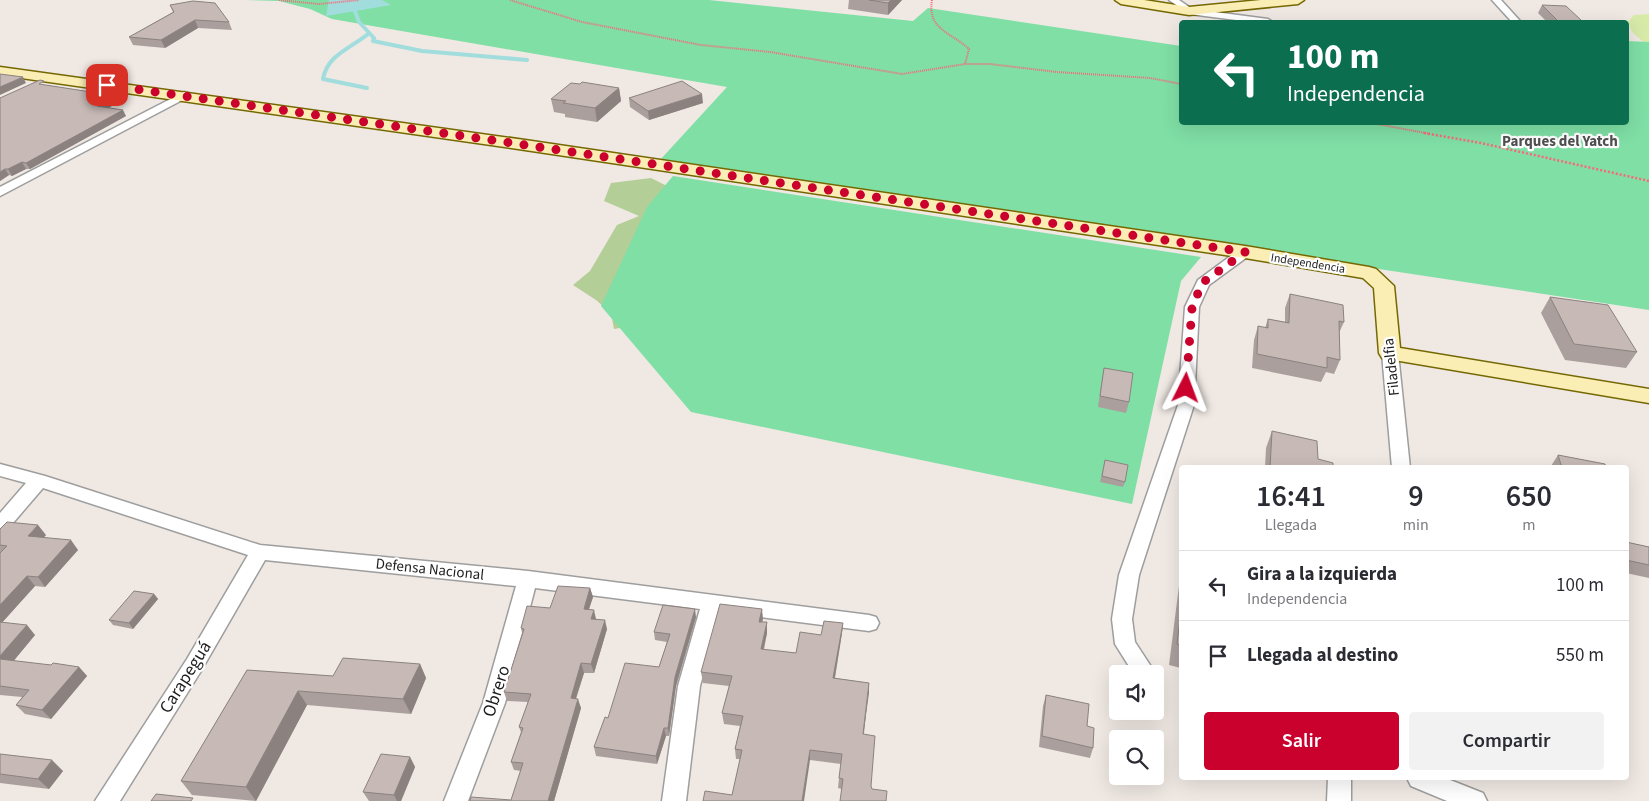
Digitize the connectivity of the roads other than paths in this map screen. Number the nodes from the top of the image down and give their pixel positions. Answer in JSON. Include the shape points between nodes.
{"nodes":[{"id":1,"x":1122,"y":0,"type":"edge"},
{"id":2,"x":1173,"y":0,"type":"edge"},
{"id":3,"x":1298,"y":0,"type":"edge"},
{"id":4,"x":1496,"y":0,"type":"edge"},
{"id":5,"x":1189,"y":11,"type":"junction"},
{"id":6,"x":1254,"y":20,"type":"edge"},
{"id":7,"x":1515,"y":20,"type":"edge"},
{"id":8,"x":0,"y":71,"type":"edge"},
{"id":9,"x":50,"y":78,"type":"junction"},
{"id":10,"x":33,"y":86,"type":"edge"},
{"id":11,"x":184,"y":95,"type":"junction"},
{"id":12,"x":0,"y":192,"type":"edge"},
{"id":13,"x":1245,"y":252,"type":"junction"},
{"id":14,"x":1369,"y":273,"type":"joint"},
{"id":15,"x":1390,"y":353,"type":"junction"},
{"id":16,"x":1649,"y":396,"type":"edge"},
{"id":17,"x":1401,"y":465,"type":"edge"},
{"id":18,"x":0,"y":470,"type":"edge"},
{"id":19,"x":39,"y":480,"type":"junction"},
{"id":20,"x":0,"y":525,"type":"edge"},
{"id":21,"x":260,"y":552,"type":"junction"},
{"id":22,"x":528,"y":579,"type":"junction"},
{"id":23,"x":712,"y":603,"type":"junction"},
{"id":24,"x":869,"y":623,"type":"dead end"},
{"id":25,"x":1139,"y":665,"type":"dead end"},
{"id":26,"x":1340,"y":780,"type":"edge"},
{"id":27,"x":1428,"y":780,"type":"edge"},
{"id":28,"x":107,"y":801,"type":"edge"},
{"id":29,"x":456,"y":801,"type":"edge"},
{"id":30,"x":674,"y":801,"type":"edge"},
{"id":31,"x":1339,"y":801,"type":"edge"},
{"id":32,"x":1475,"y":801,"type":"edge"}],
"edges":[{"from":1,"to":5,"type":"street"},
{"from":2,"to":5,"type":"street"},
{"from":3,"to":5,"type":"street"},
{"from":4,"to":7,"type":"street"},
{"from":5,"to":6,"type":"street"},
{"from":8,"to":9,"type":"street","name":"Independencia"},
{"from":9,"to":10,"type":"street"},
{"from":9,"to":11,"type":"street","name":"Independencia"},
{"from":11,"to":12,"type":"street"},
{"from":11,"to":13,"type":"street","name":"Independencia"},
{"from":13,"to":14,"type":"street","name":"Independencia"},
{"from":13,"to":25,"type":"street","via":[[1202,283],[1192,308],[1186,405],[1129,575],[1122,619],[1125,644]]},
{"from":14,"to":15,"type":"street","name":"Filadelfia","via":[[1384,286]]},
{"from":15,"to":16,"type":"street"},
{"from":15,"to":17,"type":"street","name":"Filadelfia"},
{"from":18,"to":19,"type":"street","name":"Defensa Nacional"},
{"from":19,"to":20,"type":"street"},
{"from":19,"to":21,"type":"street","name":"Defensa Nacional"},
{"from":21,"to":22,"type":"street","name":"Defensa Nacional"},
{"from":21,"to":28,"type":"street","name":"Carapeguá","via":[[194,665]]},
{"from":22,"to":23,"type":"street","name":"Defensa Nacional"},
{"from":22,"to":29,"type":"street","name":"Obrero","via":[[494,702]]},
{"from":23,"to":24,"type":"street","name":"Defensa Nacional"},
{"from":23,"to":30,"type":"street","via":[[689,686]]},
{"from":26,"to":31,"type":"street"},
{"from":27,"to":32,"type":"street"}]}
